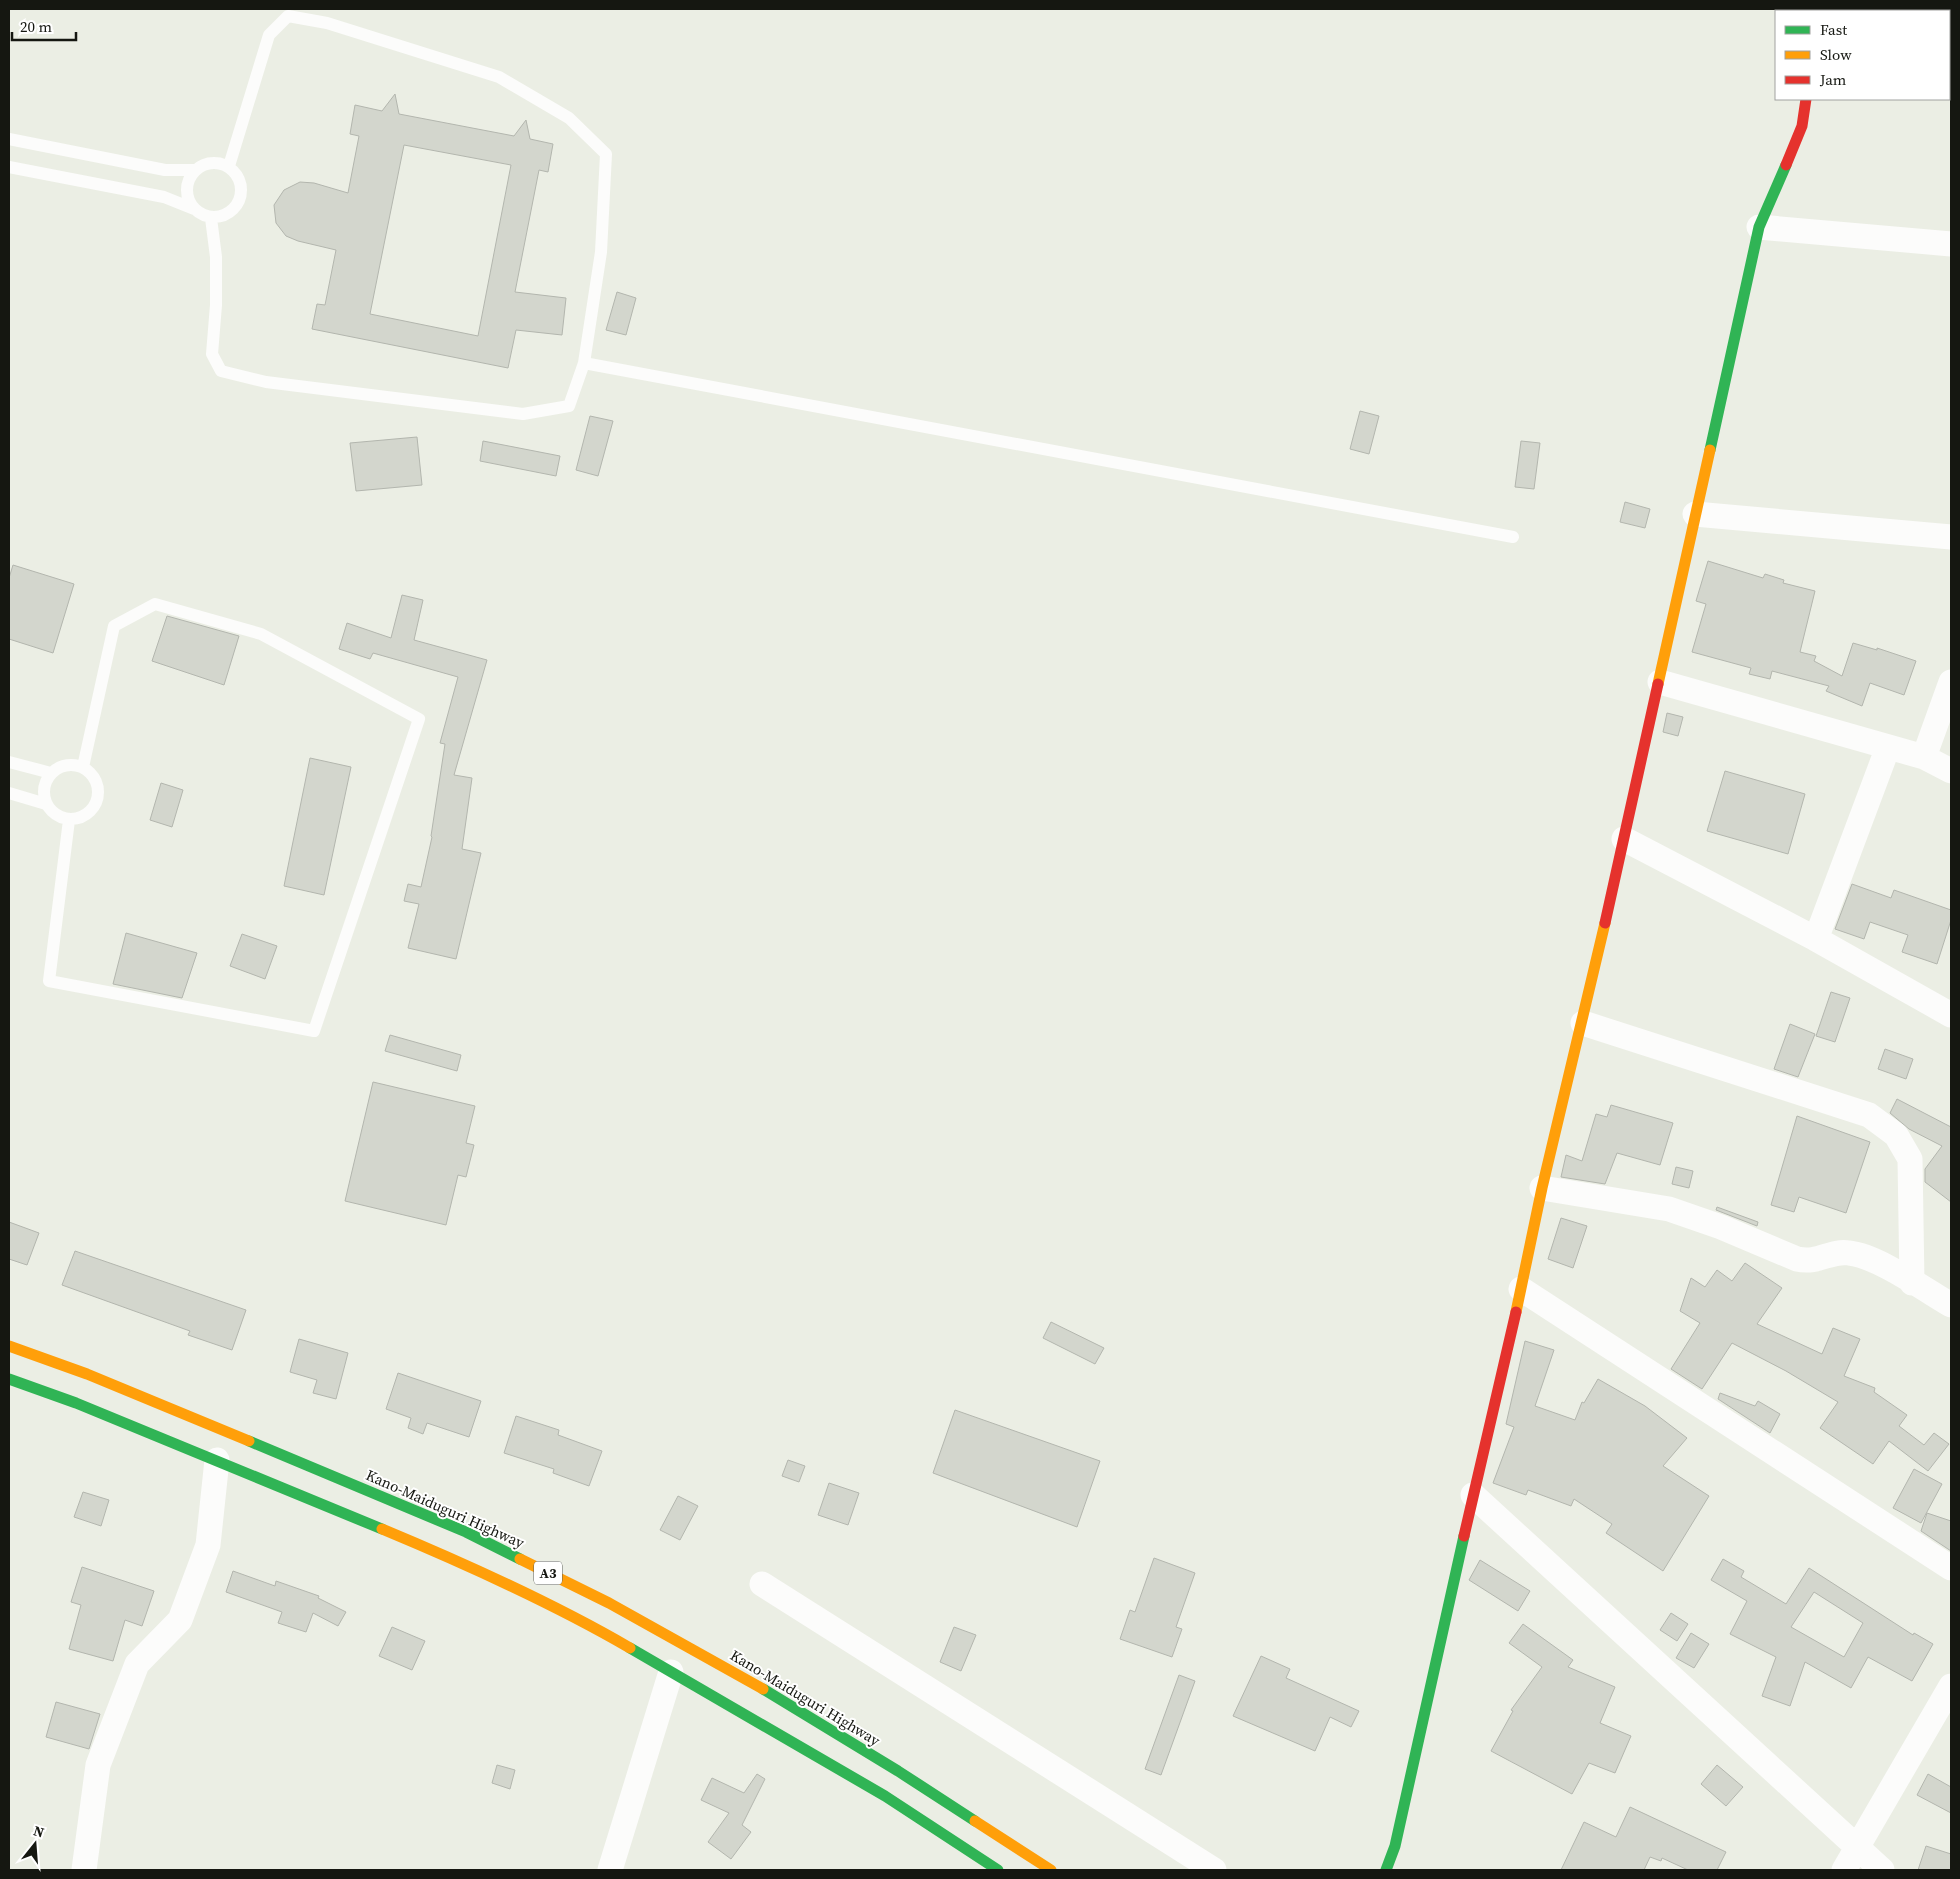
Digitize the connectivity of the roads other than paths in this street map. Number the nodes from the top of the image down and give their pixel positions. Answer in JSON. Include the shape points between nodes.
{"nodes":[{"id":1,"x":1806,"y":100,"type":"edge"},
{"id":2,"x":9,"y":139,"type":"edge"},
{"id":3,"x":229,"y":166,"type":"junction"},
{"id":4,"x":9,"y":168,"type":"edge"},
{"id":5,"x":194,"y":170,"type":"junction"},
{"id":6,"x":194,"y":209,"type":"junction"},
{"id":7,"x":211,"y":218,"type":"junction"},
{"id":8,"x":1759,"y":227,"type":"junction"},
{"id":9,"x":1951,"y":244,"type":"edge"},
{"id":10,"x":584,"y":363,"type":"junction"},
{"id":11,"x":1695,"y":514,"type":"junction"},
{"id":12,"x":1513,"y":537,"type":"dead end"},
{"id":13,"x":1951,"y":537,"type":"edge"},
{"id":14,"x":1660,"y":682,"type":"junction"},
{"id":15,"x":1951,"y":682,"type":"edge"},
{"id":16,"x":1888,"y":747,"type":"junction"},
{"id":17,"x":1924,"y":757,"type":"junction"},
{"id":18,"x":9,"y":762,"type":"edge"},
{"id":19,"x":84,"y":767,"type":"junction"},
{"id":20,"x":1951,"y":771,"type":"edge"},
{"id":21,"x":51,"y":773,"type":"junction"},
{"id":22,"x":9,"y":793,"type":"edge"},
{"id":23,"x":46,"y":804,"type":"junction"},
{"id":24,"x":69,"y":820,"type":"junction"},
{"id":25,"x":1624,"y":839,"type":"junction"},
{"id":26,"x":1816,"y":939,"type":"junction"},
{"id":27,"x":1951,"y":1015,"type":"edge"},
{"id":28,"x":1583,"y":1023,"type":"junction"},
{"id":29,"x":1542,"y":1188,"type":"junction"},
{"id":30,"x":1912,"y":1282,"type":"junction"},
{"id":31,"x":1521,"y":1289,"type":"junction"},
{"id":32,"x":1951,"y":1305,"type":"edge"},
{"id":33,"x":9,"y":1346,"type":"edge"},
{"id":34,"x":9,"y":1379,"type":"edge"},
{"id":35,"x":217,"y":1460,"type":"junction"},
{"id":36,"x":1472,"y":1495,"type":"junction"},
{"id":37,"x":1951,"y":1568,"type":"edge"},
{"id":38,"x":762,"y":1584,"type":"dead end"},
{"id":39,"x":670,"y":1672,"type":"junction"},
{"id":40,"x":1951,"y":1686,"type":"edge"},
{"id":41,"x":1858,"y":1847,"type":"junction"},
{"id":42,"x":84,"y":1870,"type":"edge"},
{"id":43,"x":610,"y":1870,"type":"edge"},
{"id":44,"x":998,"y":1870,"type":"edge"},
{"id":45,"x":1051,"y":1870,"type":"edge"},
{"id":46,"x":1214,"y":1870,"type":"edge"},
{"id":47,"x":1386,"y":1870,"type":"edge"},
{"id":48,"x":1844,"y":1870,"type":"edge"},
{"id":49,"x":1882,"y":1870,"type":"edge"}],
"edges":[{"from":1,"to":8,"type":"main road","via":[[1802,126]]},
{"from":2,"to":5,"type":"lane","via":[[165,170]]},
{"from":3,"to":5,"type":"lane","via":[[210,162]]},
{"from":3,"to":7,"type":"lane","via":[[240,180],[240,199],[229,214]]},
{"from":3,"to":10,"type":"lane","via":[[268,35],[288,16],[327,23],[499,78],[569,118],[606,154],[601,252]]},
{"from":4,"to":6,"type":"lane","via":[[164,196]]},
{"from":5,"to":6,"type":"lane","via":[[185,190]]},
{"from":6,"to":7,"type":"lane"},
{"from":7,"to":10,"type":"lane","via":[[216,257],[212,354],[221,371],[266,382],[524,414],[569,406]]},
{"from":8,"to":9,"type":"street"},
{"from":8,"to":11,"type":"main road"},
{"from":10,"to":12,"type":"lane"},
{"from":11,"to":13,"type":"street"},
{"from":11,"to":14,"type":"main road"},
{"from":14,"to":16,"type":"street"},
{"from":14,"to":25,"type":"main road"},
{"from":15,"to":17,"type":"street"},
{"from":16,"to":17,"type":"street"},
{"from":16,"to":26,"type":"street"},
{"from":17,"to":20,"type":"street"},
{"from":18,"to":21,"type":"lane"},
{"from":19,"to":21,"type":"lane","via":[[66,765]]},
{"from":19,"to":24,"type":"lane","via":[[96,781],[98,799],[87,815]]},
{"from":19,"to":24,"type":"lane","via":[[114,626],[155,604],[262,634],[419,719],[314,1031],[50,981]]},
{"from":21,"to":23,"type":"lane","via":[[44,788]]},
{"from":22,"to":23,"type":"lane"},
{"from":23,"to":24,"type":"lane","via":[[60,818]]},
{"from":25,"to":26,"type":"street"},
{"from":25,"to":28,"type":"main road"},
{"from":26,"to":27,"type":"street"},
{"from":28,"to":29,"type":"main road"},
{"from":28,"to":30,"type":"street","via":[[1869,1115],[1896,1135],[1910,1160]]},
{"from":29,"to":30,"type":"street","via":[[1669,1210],[1722,1226],[1810,1262],[1848,1252],[1869,1258]]},
{"from":29,"to":31,"type":"main road"},
{"from":30,"to":32,"type":"street"},
{"from":31,"to":36,"type":"main road"},
{"from":31,"to":37,"type":"street"},
{"from":33,"to":45,"type":"main road","name":"Kano-Maiduguri Highway","number":"A3","via":[[87,1374],[458,1528],[601,1599],[781,1700]]},
{"from":34,"to":35,"type":"main road","number":"A3"},
{"from":35,"to":39,"type":"main road","number":"A3","via":[[454,1559],[597,1629]]},
{"from":35,"to":42,"type":"street","via":[[208,1545],[180,1620],[137,1664],[98,1765]]},
{"from":36,"to":41,"type":"street"},
{"from":36,"to":47,"type":"main road","via":[[1395,1846]]},
{"from":38,"to":46,"type":"street"},
{"from":39,"to":43,"type":"street"},
{"from":39,"to":44,"type":"main road","number":"A3","via":[[885,1796]]},
{"from":40,"to":41,"type":"street"},
{"from":41,"to":48,"type":"street"},
{"from":41,"to":49,"type":"street"}]}
